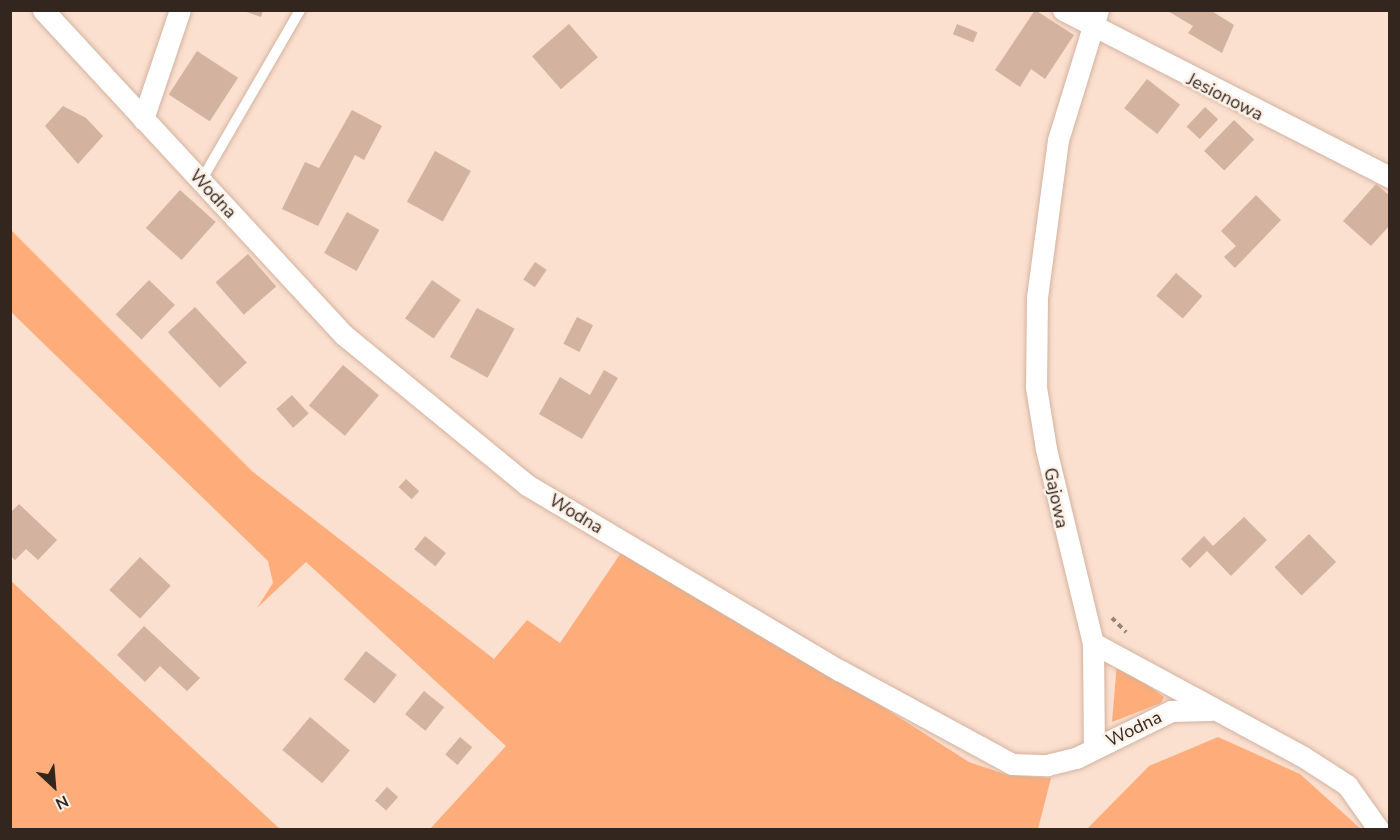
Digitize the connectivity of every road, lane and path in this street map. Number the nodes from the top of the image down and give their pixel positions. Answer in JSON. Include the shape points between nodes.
{"nodes":[{"id":1,"x":43,"y":10,"type":"edge"},
{"id":2,"x":180,"y":10,"type":"edge"},
{"id":3,"x":300,"y":10,"type":"edge"},
{"id":4,"x":1063,"y":10,"type":"edge"},
{"id":5,"x":1094,"y":19,"type":"edge"},
{"id":6,"x":143,"y":119,"type":"junction"},
{"id":7,"x":1389,"y":177,"type":"edge"},
{"id":8,"x":201,"y":181,"type":"junction"},
{"id":9,"x":1107,"y":612,"type":"dead end"},
{"id":10,"x":1130,"y":635,"type":"dead end"},
{"id":11,"x":1093,"y":643,"type":"junction"},
{"id":12,"x":1211,"y":710,"type":"junction"},
{"id":13,"x":1094,"y":749,"type":"junction"},
{"id":14,"x":1379,"y":830,"type":"edge"}],
"edges":[{"from":1,"to":6,"type":"street","name":"Wodna"},
{"from":2,"to":6,"type":"street"},
{"from":3,"to":8,"type":"lane"},
{"from":4,"to":5,"type":"street","name":"Jesionowa"},
{"from":5,"to":7,"type":"street","name":"Jesionowa"},
{"from":5,"to":11,"type":"street","name":"Gajowa","via":[[1058,140],[1037,297],[1036,387],[1068,558]]},
{"from":6,"to":8,"type":"street","name":"Wodna"},
{"from":8,"to":13,"type":"street","name":"Wodna","via":[[344,335],[527,485],[839,670],[1012,764],[1047,765]]},
{"from":9,"to":10,"type":"path"},
{"from":11,"to":12,"type":"street"},
{"from":11,"to":13,"type":"street","name":"Wodna"},
{"from":12,"to":13,"type":"street","name":"Wodna","via":[[1171,711]]},
{"from":12,"to":14,"type":"street","via":[[1302,756],[1347,785]]}]}
